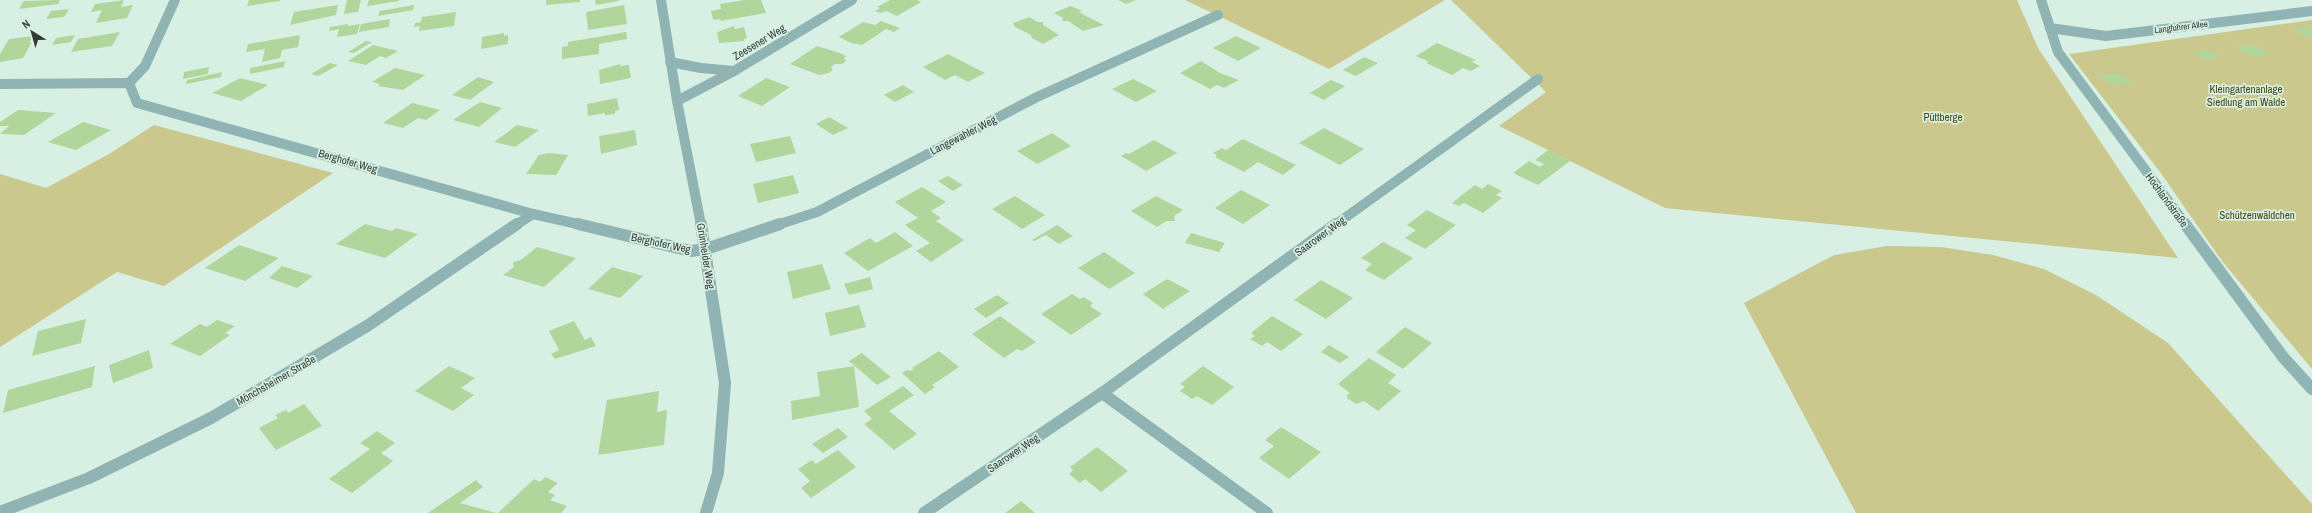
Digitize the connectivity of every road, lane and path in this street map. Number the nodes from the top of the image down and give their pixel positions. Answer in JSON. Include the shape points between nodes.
{"nodes":[{"id":1,"x":175,"y":0,"type":"edge"},
{"id":2,"x":661,"y":0,"type":"edge"},
{"id":3,"x":852,"y":0,"type":"edge"},
{"id":4,"x":2041,"y":0,"type":"edge"},
{"id":5,"x":2312,"y":11,"type":"edge"},
{"id":6,"x":1218,"y":15,"type":"dead end"},
{"id":7,"x":2050,"y":28,"type":"junction"},
{"id":8,"x":670,"y":62,"type":"junction"},
{"id":9,"x":734,"y":70,"type":"junction"},
{"id":10,"x":1538,"y":79,"type":"dead end"},
{"id":11,"x":129,"y":83,"type":"junction"},
{"id":12,"x":0,"y":84,"type":"edge"},
{"id":13,"x":677,"y":101,"type":"junction"},
{"id":14,"x":533,"y":214,"type":"junction"},
{"id":15,"x":706,"y":249,"type":"junction"},
{"id":16,"x":2312,"y":389,"type":"edge"},
{"id":17,"x":1102,"y":393,"type":"junction"},
{"id":18,"x":0,"y":512,"type":"edge"},
{"id":19,"x":706,"y":513,"type":"edge"},
{"id":20,"x":924,"y":513,"type":"edge"},
{"id":21,"x":1267,"y":513,"type":"edge"}],
"edges":[{"from":1,"to":11,"type":"street","via":[[145,66]]},
{"from":2,"to":8,"type":"street","name":"Grünheider Weg"},
{"from":3,"to":9,"type":"street","name":"Zeesener Weg"},
{"from":4,"to":7,"type":"street","name":"Hochlandstraße"},
{"from":5,"to":7,"type":"street","name":"Langfuhrer Allee","via":[[2106,36]]},
{"from":6,"to":15,"type":"street","name":"Langewahler Weg","via":[[1113,60],[817,212]]},
{"from":7,"to":16,"type":"street","name":"Hochlandstraße","via":[[2052,42],[2058,52],[2274,344]]},
{"from":8,"to":9,"type":"street","via":[[701,68]]},
{"from":8,"to":13,"type":"street","name":"Grünheider Weg"},
{"from":9,"to":13,"type":"street","name":"Zeesener Weg"},
{"from":10,"to":17,"type":"street","name":"Saarower Weg"},
{"from":11,"to":12,"type":"street"},
{"from":11,"to":14,"type":"street","name":"Berghofer Weg","via":[[137,103]]},
{"from":13,"to":15,"type":"street","name":"Grünheider Weg"},
{"from":14,"to":15,"type":"street","name":"Berghofer Weg","via":[[691,251]]},
{"from":14,"to":18,"type":"street","name":"Mönchsheimer Straße","via":[[367,326],[211,418],[89,478]]},
{"from":15,"to":19,"type":"street","name":"Grünheider Weg","via":[[725,383],[718,473]]},
{"from":17,"to":20,"type":"street","name":"Saarower Weg"},
{"from":17,"to":21,"type":"street"}]}
